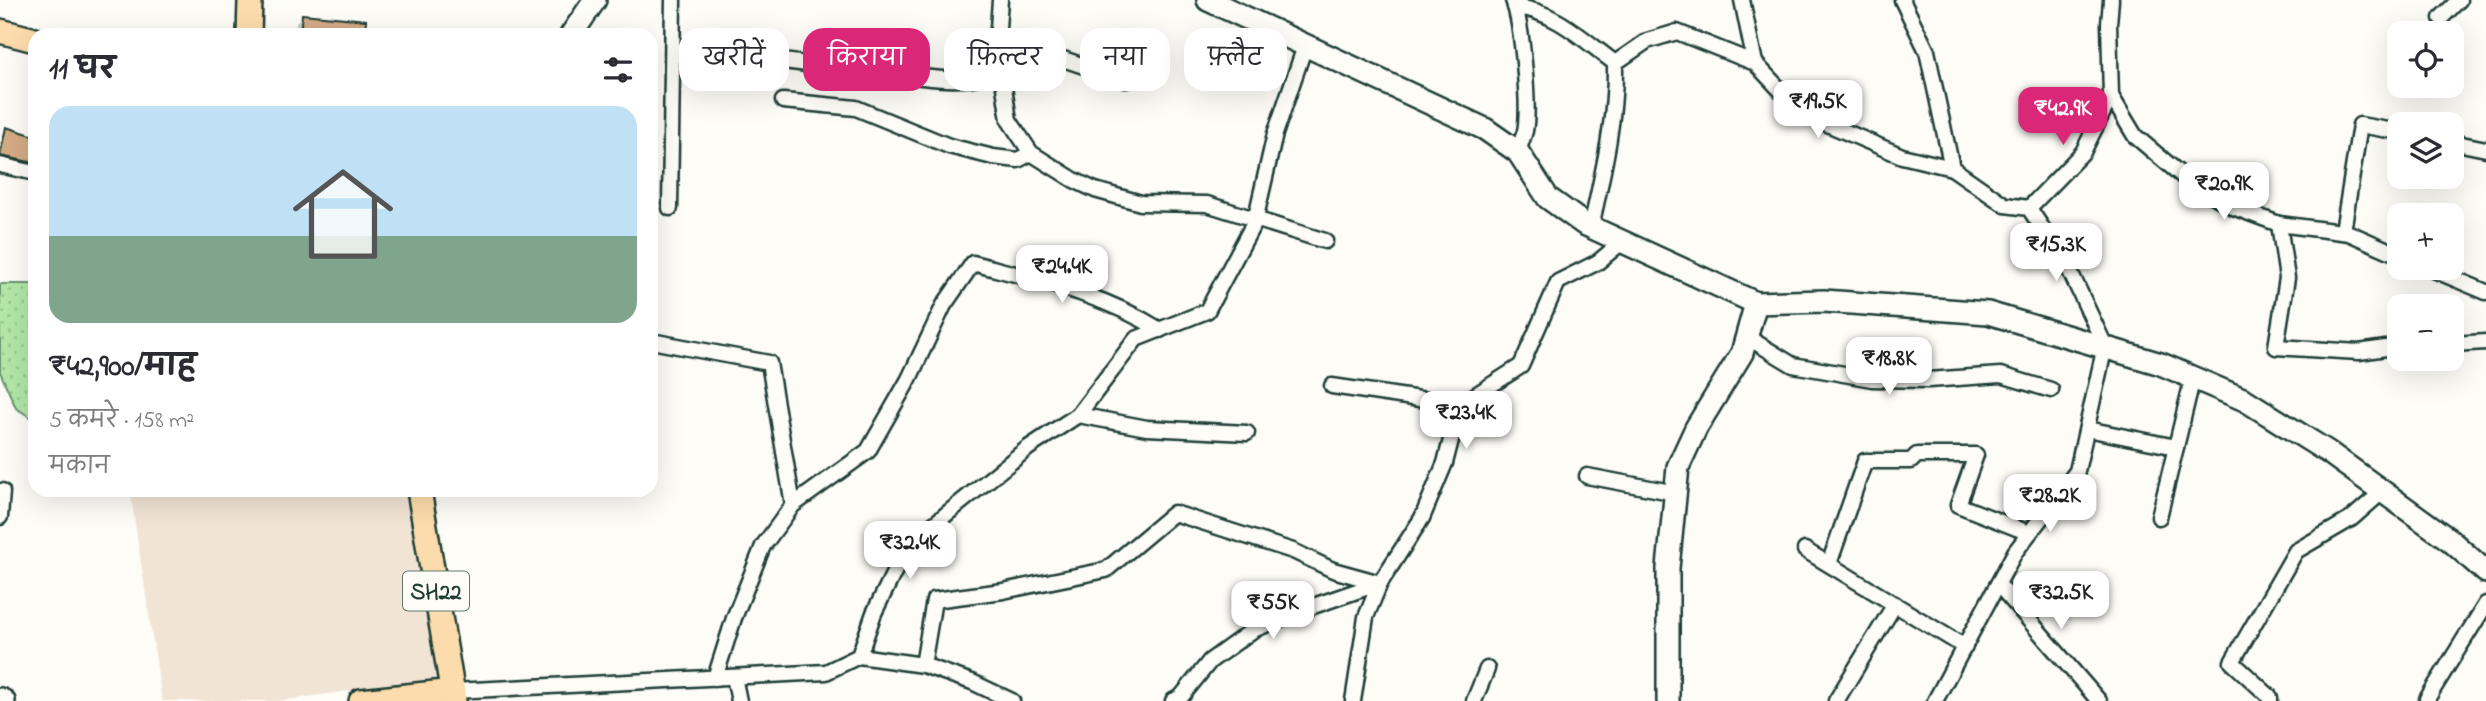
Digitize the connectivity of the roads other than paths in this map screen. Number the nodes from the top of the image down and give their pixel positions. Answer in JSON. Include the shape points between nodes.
{"nodes":[{"id":1,"x":250,"y":0,"type":"edge"},
{"id":2,"x":595,"y":0,"type":"edge"},
{"id":3,"x":673,"y":0,"type":"edge"},
{"id":4,"x":1000,"y":0,"type":"edge"},
{"id":5,"x":1208,"y":0,"type":"edge"},
{"id":6,"x":1742,"y":0,"type":"edge"},
{"id":7,"x":1902,"y":0,"type":"edge"},
{"id":8,"x":2111,"y":0,"type":"edge"},
{"id":9,"x":2459,"y":0,"type":"edge"},
{"id":10,"x":1514,"y":3,"type":"edge"},
{"id":11,"x":2441,"y":18,"type":"dead end"},
{"id":12,"x":249,"y":28,"type":"edge"},
{"id":13,"x":576,"y":28,"type":"edge"},
{"id":14,"x":998,"y":28,"type":"edge"},
{"id":15,"x":0,"y":31,"type":"edge"},
{"id":16,"x":28,"y":38,"type":"edge"},
{"id":17,"x":0,"y":43,"type":"edge"},
{"id":18,"x":1305,"y":46,"type":"junction"},
{"id":19,"x":28,"y":50,"type":"edge"},
{"id":20,"x":673,"y":50,"type":"junction"},
{"id":21,"x":1615,"y":63,"type":"junction"},
{"id":22,"x":1755,"y":63,"type":"junction"},
{"id":23,"x":944,"y":78,"type":"edge"},
{"id":24,"x":1004,"y":91,"type":"edge"},
{"id":25,"x":2111,"y":96,"type":"junction"},
{"id":26,"x":783,"y":101,"type":"dead end"},
{"id":27,"x":2387,"y":130,"type":"edge"},
{"id":28,"x":2464,"y":144,"type":"edge"},
{"id":29,"x":2486,"y":149,"type":"edge"},
{"id":30,"x":1518,"y":152,"type":"junction"},
{"id":31,"x":1031,"y":153,"type":"junction"},
{"id":32,"x":0,"y":165,"type":"edge"},
{"id":33,"x":1952,"y":168,"type":"junction"},
{"id":34,"x":28,"y":171,"type":"edge"},
{"id":35,"x":670,"y":208,"type":"dead end"},
{"id":36,"x":2029,"y":208,"type":"junction"},
{"id":37,"x":1255,"y":221,"type":"junction"},
{"id":38,"x":2279,"y":223,"type":"junction"},
{"id":39,"x":1591,"y":227,"type":"junction"},
{"id":40,"x":2343,"y":231,"type":"junction"},
{"id":41,"x":1325,"y":241,"type":"dead end"},
{"id":42,"x":1623,"y":241,"type":"junction"},
{"id":43,"x":2387,"y":250,"type":"edge"},
{"id":44,"x":2458,"y":280,"type":"edge"},
{"id":45,"x":2486,"y":292,"type":"edge"},
{"id":46,"x":1756,"y":303,"type":"junction"},
{"id":47,"x":1160,"y":330,"type":"junction"},
{"id":48,"x":1747,"y":337,"type":"junction"},
{"id":49,"x":658,"y":342,"type":"edge"},
{"id":50,"x":2486,"y":342,"type":"edge"},
{"id":51,"x":2464,"y":343,"type":"edge"},
{"id":52,"x":2105,"y":346,"type":"junction"},
{"id":53,"x":2387,"y":348,"type":"edge"},
{"id":54,"x":2193,"y":377,"type":"junction"},
{"id":55,"x":1332,"y":386,"type":"dead end"},
{"id":56,"x":2051,"y":390,"type":"dead end"},
{"id":57,"x":1460,"y":405,"type":"junction"},
{"id":58,"x":1078,"y":415,"type":"junction"},
{"id":59,"x":2087,"y":429,"type":"junction"},
{"id":60,"x":1247,"y":433,"type":"dead end"},
{"id":61,"x":2176,"y":447,"type":"junction"},
{"id":62,"x":1587,"y":476,"type":"dead end"},
{"id":63,"x":0,"y":491,"type":"edge"},
{"id":64,"x":2383,"y":491,"type":"junction"},
{"id":65,"x":1676,"y":494,"type":"junction"},
{"id":66,"x":420,"y":497,"type":"edge"},
{"id":67,"x":793,"y":505,"type":"junction"},
{"id":68,"x":0,"y":517,"type":"edge"},
{"id":69,"x":2159,"y":517,"type":"dead end"},
{"id":70,"x":2029,"y":533,"type":"junction"},
{"id":71,"x":1805,"y":550,"type":"dead end"},
{"id":72,"x":1829,"y":564,"type":"junction"},
{"id":73,"x":2486,"y":572,"type":"edge"},
{"id":74,"x":1380,"y":583,"type":"junction"},
{"id":75,"x":1998,"y":584,"type":"junction"},
{"id":76,"x":1895,"y":604,"type":"junction"},
{"id":77,"x":2486,"y":604,"type":"edge"},
{"id":78,"x":1965,"y":647,"type":"junction"},
{"id":79,"x":859,"y":656,"type":"junction"},
{"id":80,"x":923,"y":666,"type":"junction"},
{"id":81,"x":1487,"y":669,"type":"dead end"},
{"id":82,"x":734,"y":677,"type":"junction"},
{"id":83,"x":715,"y":678,"type":"junction"},
{"id":84,"x":454,"y":696,"type":"edge"},
{"id":85,"x":2427,"y":698,"type":"dead end"},
{"id":86,"x":360,"y":701,"type":"edge"},
{"id":87,"x":739,"y":701,"type":"edge"},
{"id":88,"x":1012,"y":701,"type":"edge"},
{"id":89,"x":1173,"y":701,"type":"edge"},
{"id":90,"x":1353,"y":701,"type":"edge"},
{"id":91,"x":1474,"y":701,"type":"edge"},
{"id":92,"x":1668,"y":701,"type":"edge"},
{"id":93,"x":1836,"y":701,"type":"edge"},
{"id":94,"x":1935,"y":701,"type":"edge"},
{"id":95,"x":2099,"y":701,"type":"edge"},
{"id":96,"x":2270,"y":701,"type":"edge"}],
"edges":[{"from":1,"to":12,"type":"main road"},
{"from":2,"to":13,"type":"street"},
{"from":3,"to":20,"type":"street"},
{"from":4,"to":14,"type":"street"},
{"from":5,"to":18,"type":"street"},
{"from":6,"to":22,"type":"street"},
{"from":7,"to":33,"type":"street","via":[[1927,51]]},
{"from":8,"to":25,"type":"street"},
{"from":9,"to":11,"type":"street"},
{"from":10,"to":21,"type":"street","via":[[1555,19]]},
{"from":10,"to":30,"type":"street","via":[[1525,86],[1525,130]]},
{"from":15,"to":16,"type":"main road"},
{"from":17,"to":19,"type":"main road"},
{"from":18,"to":30,"type":"street","via":[[1486,129]]},
{"from":18,"to":37,"type":"street","via":[[1275,134]]},
{"from":20,"to":23,"type":"street"},
{"from":20,"to":35,"type":"street"},
{"from":21,"to":22,"type":"street","via":[[1647,41],[1677,32]]},
{"from":21,"to":39,"type":"street","via":[[1604,165]]},
{"from":22,"to":33,"type":"street","via":[[1802,113],[1902,156]]},
{"from":24,"to":31,"type":"street","via":[[1009,120]]},
{"from":25,"to":36,"type":"street","via":[[2083,152]]},
{"from":25,"to":38,"type":"street","via":[[2135,136],[2186,178],[2233,207]]},
{"from":26,"to":31,"type":"street","via":[[856,108],[923,137],[993,157],[1018,160]]},
{"from":27,"to":40,"type":"street","via":[[2360,125]]},
{"from":28,"to":29,"type":"street"},
{"from":30,"to":39,"type":"street","via":[[1548,198]]},
{"from":31,"to":37,"type":"street","via":[[1096,190],[1141,203],[1207,204]]},
{"from":32,"to":34,"type":"street"},
{"from":33,"to":36,"type":"street","via":[[2005,205]]},
{"from":36,"to":52,"type":"street","via":[[2069,268]]},
{"from":37,"to":41,"type":"street"},
{"from":37,"to":47,"type":"street","via":[[1207,311]]},
{"from":38,"to":40,"type":"street"},
{"from":38,"to":53,"type":"street","via":[[2287,278],[2276,347],[2359,352]]},
{"from":39,"to":42,"type":"street"},
{"from":40,"to":43,"type":"street"},
{"from":42,"to":46,"type":"street"},
{"from":42,"to":57,"type":"street","via":[[1598,261],[1558,282],[1521,366]]},
{"from":44,"to":45,"type":"street"},
{"from":46,"to":48,"type":"street"},
{"from":46,"to":52,"type":"street","via":[[1824,301],[1988,313]]},
{"from":47,"to":58,"type":"street","via":[[1136,339]]},
{"from":47,"to":67,"type":"street","via":[[1130,311],[1065,287],[973,263],[944,305],[868,451]]},
{"from":48,"to":56,"type":"street","via":[[1793,365],[1872,379],[2001,375]]},
{"from":48,"to":65,"type":"street","via":[[1678,467]]},
{"from":49,"to":67,"type":"street","via":[[769,363]]},
{"from":50,"to":51,"type":"street"},
{"from":52,"to":54,"type":"street"},
{"from":52,"to":59,"type":"street"},
{"from":54,"to":61,"type":"street"},
{"from":54,"to":64,"type":"street","via":[[2245,400]]},
{"from":55,"to":57,"type":"street"},
{"from":57,"to":74,"type":"street","via":[[1422,518]]},
{"from":58,"to":60,"type":"street","via":[[1147,428]]},
{"from":58,"to":79,"type":"street","via":[[907,546]]},
{"from":59,"to":61,"type":"street"},
{"from":59,"to":70,"type":"street","via":[[2077,471]]},
{"from":61,"to":69,"type":"street"},
{"from":62,"to":65,"type":"street"},
{"from":63,"to":68,"type":"street"},
{"from":64,"to":73,"type":"street"},
{"from":64,"to":96,"type":"street","via":[[2351,519],[2296,551],[2232,662]]},
{"from":65,"to":92,"type":"street","via":[[1668,568]]},
{"from":66,"to":84,"type":"main road","number":"SH22"},
{"from":67,"to":83,"type":"street","via":[[763,546]]},
{"from":70,"to":72,"type":"street","via":[[1958,505],[1976,456],[1917,455],[1911,461],[1865,461]]},
{"from":70,"to":75,"type":"street"},
{"from":71,"to":72,"type":"street"},
{"from":72,"to":76,"type":"street"},
{"from":74,"to":80,"type":"street","via":[[1174,513],[1105,570],[934,600]]},
{"from":74,"to":89,"type":"street","via":[[1254,631],[1210,660]]},
{"from":74,"to":90,"type":"street","via":[[1366,617]]},
{"from":75,"to":78,"type":"street"},
{"from":75,"to":95,"type":"street"},
{"from":76,"to":78,"type":"street"},
{"from":76,"to":93,"type":"street"},
{"from":77,"to":85,"type":"street"},
{"from":78,"to":94,"type":"street"},
{"from":79,"to":80,"type":"street"},
{"from":79,"to":82,"type":"street","via":[[826,672]]},
{"from":80,"to":88,"type":"street"},
{"from":81,"to":91,"type":"street"},
{"from":82,"to":83,"type":"street"},
{"from":82,"to":87,"type":"street"},
{"from":83,"to":84,"type":"street"},
{"from":84,"to":86,"type":"main road"}]}
